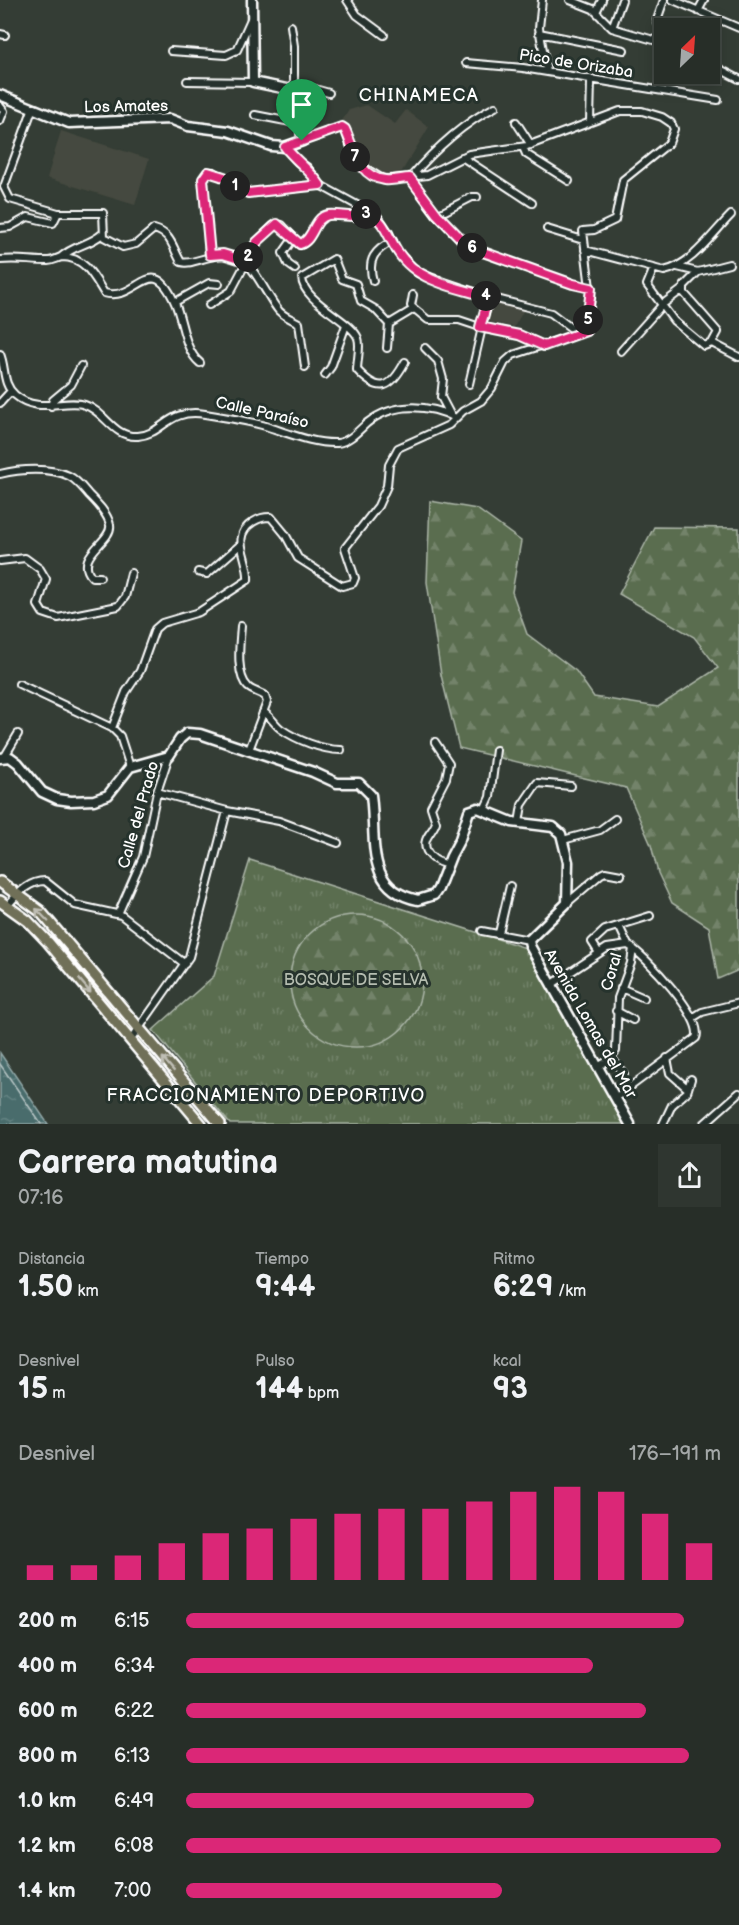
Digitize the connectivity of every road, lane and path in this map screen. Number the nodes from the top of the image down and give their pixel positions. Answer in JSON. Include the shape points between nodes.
{"nodes":[{"id":1,"x":252,"y":0,"type":"edge"},
{"id":2,"x":347,"y":0,"type":"edge"},
{"id":3,"x":542,"y":0,"type":"edge"},
{"id":4,"x":570,"y":0,"type":"edge"},
{"id":5,"x":602,"y":0,"type":"edge"},
{"id":6,"x":622,"y":0,"type":"edge"},
{"id":7,"x":664,"y":0,"type":"edge"},
{"id":8,"x":673,"y":0,"type":"edge"},
{"id":9,"x":704,"y":0,"type":"edge"},
{"id":10,"x":698,"y":11,"type":"junction"},
{"id":11,"x":596,"y":12,"type":"junction"},
{"id":12,"x":252,"y":18,"type":"junction"},
{"id":13,"x":658,"y":18,"type":"edge"},
{"id":14,"x":291,"y":26,"type":"dead end"},
{"id":15,"x":612,"y":28,"type":"junction"},
{"id":16,"x":739,"y":28,"type":"edge"},
{"id":17,"x":539,"y":33,"type":"junction"},
{"id":18,"x":384,"y":35,"type":"dead end"},
{"id":19,"x":654,"y":39,"type":"edge"},
{"id":20,"x":624,"y":50,"type":"dead end"},
{"id":21,"x":171,"y":51,"type":"dead end"},
{"id":22,"x":466,"y":63,"type":"dead end"},
{"id":23,"x":720,"y":69,"type":"edge"},
{"id":24,"x":547,"y":72,"type":"junction"},
{"id":25,"x":739,"y":79,"type":"edge"},
{"id":26,"x":188,"y":81,"type":"dead end"},
{"id":27,"x":591,"y":81,"type":"junction"},
{"id":28,"x":253,"y":82,"type":"junction"},
{"id":29,"x":291,"y":89,"type":"junction"},
{"id":30,"x":329,"y":93,"type":"dead end"},
{"id":31,"x":0,"y":95,"type":"edge"},
{"id":32,"x":718,"y":100,"type":"dead end"},
{"id":33,"x":0,"y":106,"type":"edge"},
{"id":34,"x":495,"y":107,"type":"dead end"},
{"id":35,"x":32,"y":110,"type":"junction"},
{"id":36,"x":255,"y":115,"type":"dead end"},
{"id":37,"x":0,"y":121,"type":"edge"},
{"id":38,"x":516,"y":122,"type":"dead end"},
{"id":39,"x":590,"y":122,"type":"junction"},
{"id":40,"x":301,"y":124,"type":"junction"},
{"id":41,"x":302,"y":141,"type":"junction"},
{"id":42,"x":531,"y":145,"type":"junction"},
{"id":43,"x":285,"y":147,"type":"junction"},
{"id":44,"x":523,"y":147,"type":"junction"},
{"id":45,"x":462,"y":157,"type":"junction"},
{"id":46,"x":406,"y":178,"type":"junction"},
{"id":47,"x":569,"y":181,"type":"dead end"},
{"id":48,"x":320,"y":185,"type":"junction"},
{"id":49,"x":477,"y":197,"type":"dead end"},
{"id":50,"x":532,"y":203,"type":"dead end"},
{"id":51,"x":369,"y":211,"type":"junction"},
{"id":52,"x":58,"y":213,"type":"junction"},
{"id":53,"x":437,"y":214,"type":"junction"},
{"id":54,"x":731,"y":214,"type":"dead end"},
{"id":55,"x":0,"y":228,"type":"edge"},
{"id":56,"x":547,"y":230,"type":"dead end"},
{"id":57,"x":102,"y":234,"type":"junction"},
{"id":58,"x":293,"y":239,"type":"junction"},
{"id":59,"x":583,"y":240,"type":"junction"},
{"id":60,"x":393,"y":241,"type":"junction"},
{"id":61,"x":585,"y":250,"type":"junction"},
{"id":62,"x":210,"y":255,"type":"junction"},
{"id":63,"x":61,"y":257,"type":"junction"},
{"id":64,"x":0,"y":260,"type":"edge"},
{"id":65,"x":245,"y":261,"type":"junction"},
{"id":66,"x":729,"y":264,"type":"dead end"},
{"id":67,"x":676,"y":267,"type":"junction"},
{"id":68,"x":654,"y":268,"type":"junction"},
{"id":69,"x":295,"y":269,"type":"dead end"},
{"id":70,"x":698,"y":272,"type":"junction"},
{"id":71,"x":373,"y":281,"type":"dead end"},
{"id":72,"x":219,"y":284,"type":"dead end"},
{"id":73,"x":591,"y":288,"type":"junction"},
{"id":74,"x":684,"y":288,"type":"junction"},
{"id":75,"x":413,"y":295,"type":"dead end"},
{"id":76,"x":489,"y":297,"type":"junction"},
{"id":77,"x":175,"y":302,"type":"junction"},
{"id":78,"x":209,"y":304,"type":"dead end"},
{"id":79,"x":663,"y":304,"type":"junction"},
{"id":80,"x":413,"y":309,"type":"junction"},
{"id":81,"x":389,"y":324,"type":"junction"},
{"id":82,"x":346,"y":325,"type":"junction"},
{"id":83,"x":480,"y":327,"type":"junction"},
{"id":84,"x":579,"y":334,"type":"junction"},
{"id":85,"x":712,"y":343,"type":"junction"},
{"id":86,"x":544,"y":346,"type":"junction"},
{"id":87,"x":387,"y":348,"type":"dead end"},
{"id":88,"x":425,"y":348,"type":"dead end"},
{"id":89,"x":621,"y":351,"type":"dead end"},
{"id":90,"x":0,"y":354,"type":"edge"},
{"id":91,"x":739,"y":357,"type":"edge"},
{"id":92,"x":405,"y":362,"type":"dead end"},
{"id":93,"x":200,"y":363,"type":"dead end"},
{"id":94,"x":81,"y":366,"type":"dead end"},
{"id":95,"x":305,"y":367,"type":"dead end"},
{"id":96,"x":325,"y":375,"type":"dead end"},
{"id":97,"x":469,"y":384,"type":"dead end"},
{"id":98,"x":11,"y":391,"type":"junction"},
{"id":99,"x":0,"y":403,"type":"edge"},
{"id":100,"x":51,"y":406,"type":"junction"},
{"id":101,"x":454,"y":416,"type":"junction"},
{"id":102,"x":0,"y":474,"type":"edge"},
{"id":103,"x":240,"y":545,"type":"junction"},
{"id":104,"x":0,"y":561,"type":"edge"},
{"id":105,"x":198,"y":572,"type":"dead end"},
{"id":106,"x":131,"y":573,"type":"dead end"},
{"id":107,"x":99,"y":577,"type":"dead end"},
{"id":108,"x":241,"y":626,"type":"dead end"},
{"id":109,"x":19,"y":684,"type":"dead end"},
{"id":110,"x":263,"y":712,"type":"junction"},
{"id":111,"x":112,"y":728,"type":"junction"},
{"id":112,"x":18,"y":734,"type":"dead end"},
{"id":113,"x":435,"y":742,"type":"dead end"},
{"id":114,"x":249,"y":750,"type":"junction"},
{"id":115,"x":341,"y":750,"type":"dead end"},
{"id":116,"x":496,"y":750,"type":"dead end"},
{"id":117,"x":169,"y":756,"type":"junction"},
{"id":118,"x":2,"y":757,"type":"edge"},
{"id":119,"x":130,"y":767,"type":"junction"},
{"id":120,"x":571,"y":786,"type":"dead end"},
{"id":121,"x":157,"y":792,"type":"junction"},
{"id":122,"x":484,"y":810,"type":"junction"},
{"id":123,"x":227,"y":811,"type":"junction"},
{"id":124,"x":615,"y":819,"type":"dead end"},
{"id":125,"x":519,"y":823,"type":"junction"},
{"id":126,"x":563,"y":840,"type":"junction"},
{"id":127,"x":338,"y":843,"type":"dead end"},
{"id":128,"x":447,"y":864,"type":"junction"},
{"id":129,"x":621,"y":875,"type":"dead end"},
{"id":130,"x":0,"y":882,"type":"edge"},
{"id":131,"x":510,"y":886,"type":"dead end"},
{"id":132,"x":18,"y":894,"type":"junction"},
{"id":133,"x":4,"y":903,"type":"edge"},
{"id":134,"x":567,"y":903,"type":"junction"},
{"id":135,"x":118,"y":914,"type":"junction"},
{"id":136,"x":650,"y":916,"type":"dead end"},
{"id":137,"x":619,"y":926,"type":"junction"},
{"id":138,"x":482,"y":930,"type":"dead end"},
{"id":139,"x":499,"y":933,"type":"junction"},
{"id":140,"x":529,"y":940,"type":"junction"},
{"id":141,"x":630,"y":947,"type":"junction"},
{"id":142,"x":599,"y":953,"type":"junction"},
{"id":143,"x":185,"y":964,"type":"junction"},
{"id":144,"x":552,"y":985,"type":"junction"},
{"id":145,"x":621,"y":988,"type":"junction"},
{"id":146,"x":644,"y":998,"type":"dead end"},
{"id":147,"x":739,"y":1003,"type":"edge"},
{"id":148,"x":616,"y":1011,"type":"junction"},
{"id":149,"x":694,"y":1017,"type":"junction"},
{"id":150,"x":633,"y":1020,"type":"dead end"},
{"id":151,"x":140,"y":1029,"type":"junction"},
{"id":152,"x":130,"y":1041,"type":"junction"},
{"id":153,"x":611,"y":1057,"type":"junction"},
{"id":154,"x":667,"y":1058,"type":"junction"},
{"id":155,"x":597,"y":1067,"type":"junction"},
{"id":156,"x":624,"y":1074,"type":"dead end"},
{"id":157,"x":691,"y":1079,"type":"dead end"},
{"id":158,"x":688,"y":1089,"type":"junction"},
{"id":159,"x":739,"y":1093,"type":"edge"},
{"id":160,"x":615,"y":1098,"type":"junction"},
{"id":161,"x":201,"y":1124,"type":"edge"},
{"id":162,"x":220,"y":1124,"type":"edge"},
{"id":163,"x":630,"y":1124,"type":"edge"},
{"id":164,"x":663,"y":1124,"type":"edge"},
{"id":165,"x":704,"y":1124,"type":"edge"}],
"edges":[{"from":1,"to":12,"type":"main road"},
{"from":2,"to":18,"type":"street","via":[[357,15]]},
{"from":3,"to":17,"type":"street"},
{"from":4,"to":11,"type":"street"},
{"from":5,"to":11,"type":"street"},
{"from":6,"to":15,"type":"street"},
{"from":7,"to":13,"type":"street"},
{"from":8,"to":10,"type":"street"},
{"from":9,"to":10,"type":"street"},
{"from":10,"to":16,"type":"street"},
{"from":11,"to":15,"type":"street"},
{"from":12,"to":21,"type":"street","via":[[237,50],[226,55]]},
{"from":12,"to":28,"type":"main road"},
{"from":14,"to":29,"type":"street"},
{"from":15,"to":19,"type":"street"},
{"from":17,"to":20,"type":"street"},
{"from":17,"to":24,"type":"street"},
{"from":22,"to":24,"type":"street","name":"Pico de Orizaba"},
{"from":23,"to":25,"type":"street"},
{"from":24,"to":27,"type":"street","name":"Pico de Orizaba"},
{"from":26,"to":28,"type":"street"},
{"from":27,"to":32,"type":"street","name":"Pico de Orizaba"},
{"from":27,"to":39,"type":"street"},
{"from":28,"to":29,"type":"main road"},
{"from":29,"to":30,"type":"street"},
{"from":29,"to":40,"type":"main road"},
{"from":31,"to":35,"type":"main road","name":"Los Amates"},
{"from":33,"to":37,"type":"street","via":[[4,111]]},
{"from":34,"to":46,"type":"street","via":[[471,119]]},
{"from":35,"to":43,"type":"main road","name":"Los Amates","via":[[69,123],[170,119]]},
{"from":35,"to":52,"type":"street","via":[[4,187],[6,194],[19,202]]},
{"from":36,"to":40,"type":"street"},
{"from":38,"to":42,"type":"street"},
{"from":39,"to":42,"type":"street"},
{"from":39,"to":59,"type":"street","via":[[620,111],[642,111],[662,117],[674,129],[669,143],[623,180],[615,220],[583,231]]},
{"from":40,"to":41,"type":"main road"},
{"from":41,"to":43,"type":"main road","name":"Los Amates"},
{"from":41,"to":46,"type":"street","name":"Los Amates","via":[[342,127],[362,166],[384,180]]},
{"from":42,"to":44,"type":"street"},
{"from":43,"to":48,"type":"street"},
{"from":44,"to":45,"type":"street","via":[[486,150]]},
{"from":44,"to":47,"type":"street","via":[[526,154]]},
{"from":45,"to":46,"type":"street","via":[[427,175]]},
{"from":45,"to":50,"type":"street"},
{"from":46,"to":53,"type":"street"},
{"from":48,"to":51,"type":"street"},
{"from":48,"to":62,"type":"street","via":[[248,193],[224,177],[208,172],[203,179]]},
{"from":49,"to":53,"type":"street"},
{"from":51,"to":58,"type":"street","via":[[361,216],[326,215],[306,242],[300,244]]},
{"from":51,"to":60,"type":"street"},
{"from":52,"to":55,"type":"street","via":[[53,223],[28,217]]},
{"from":52,"to":57,"type":"street","via":[[104,213]]},
{"from":53,"to":73,"type":"street","via":[[469,247]]},
{"from":54,"to":67,"type":"street","via":[[688,260]]},
{"from":56,"to":59,"type":"street"},
{"from":57,"to":62,"type":"street","via":[[107,241],[123,247],[136,244],[154,229],[171,240],[181,262]]},
{"from":57,"to":63,"type":"street","via":[[93,242],[76,245]]},
{"from":58,"to":65,"type":"street","via":[[277,224],[257,242]]},
{"from":58,"to":69,"type":"street","via":[[284,253]]},
{"from":59,"to":61,"type":"street"},
{"from":60,"to":71,"type":"street","via":[[381,246],[371,260]]},
{"from":60,"to":76,"type":"street","via":[[402,258],[418,273]]},
{"from":61,"to":68,"type":"street"},
{"from":61,"to":73,"type":"street"},
{"from":62,"to":65,"type":"street","via":[[223,254]]},
{"from":63,"to":64,"type":"street","via":[[50,261],[18,257]]},
{"from":63,"to":77,"type":"street","via":[[84,264],[104,293],[121,294],[149,277],[162,281]]},
{"from":65,"to":78,"type":"street","via":[[231,291]]},
{"from":65,"to":95,"type":"street","via":[[282,314],[299,323]]},
{"from":66,"to":70,"type":"street"},
{"from":67,"to":68,"type":"street","via":[[664,271]]},
{"from":67,"to":70,"type":"street"},
{"from":68,"to":79,"type":"street","via":[[647,285]]},
{"from":70,"to":74,"type":"street"},
{"from":72,"to":77,"type":"street","via":[[209,283]]},
{"from":73,"to":84,"type":"street","via":[[586,331]]},
{"from":74,"to":79,"type":"street"},
{"from":74,"to":85,"type":"street","via":[[684,293],[718,332]]},
{"from":75,"to":80,"type":"street"},
{"from":76,"to":83,"type":"street"},
{"from":76,"to":84,"type":"street","via":[[551,313]]},
{"from":77,"to":93,"type":"street","via":[[190,348]]},
{"from":79,"to":85,"type":"street","via":[[690,337],[704,346]]},
{"from":79,"to":89,"type":"street"},
{"from":80,"to":81,"type":"street"},
{"from":80,"to":83,"type":"street","via":[[428,320],[459,320]]},
{"from":81,"to":82,"type":"street","via":[[361,300],[358,287],[342,279],[337,261],[331,259],[302,278],[303,285]]},
{"from":81,"to":87,"type":"street"},
{"from":82,"to":92,"type":"street","via":[[358,337],[357,370],[375,383],[392,383]]},
{"from":82,"to":96,"type":"street"},
{"from":83,"to":86,"type":"street","via":[[519,335]]},
{"from":83,"to":97,"type":"street"},
{"from":84,"to":86,"type":"street"},
{"from":85,"to":91,"type":"street"},
{"from":86,"to":101,"type":"street","via":[[513,355],[505,362],[487,396]]},
{"from":88,"to":101,"type":"street","via":[[438,361],[443,379],[441,397]]},
{"from":90,"to":98,"type":"street"},
{"from":94,"to":100,"type":"street","via":[[71,385]]},
{"from":98,"to":99,"type":"street"},
{"from":98,"to":100,"type":"street","name":"Calle Paraíso","via":[[25,401]]},
{"from":100,"to":101,"type":"street","name":"Calle Paraíso","via":[[85,405],[130,436],[146,434],[178,415],[191,412],[240,419],[295,437],[337,443],[374,417],[412,405]]},
{"from":101,"to":103,"type":"street","via":[[448,424],[398,448],[378,506],[345,548],[355,578],[348,586],[303,562],[271,517],[249,525],[242,533]]},
{"from":102,"to":107,"type":"street","via":[[16,470],[55,473],[69,476],[82,486],[100,506],[110,527],[88,562],[89,573]]},
{"from":103,"to":105,"type":"street","via":[[207,574]]},
{"from":103,"to":111,"type":"street","via":[[248,565],[248,580],[199,612],[155,628],[140,671],[126,692]]},
{"from":104,"to":106,"type":"street","via":[[25,558],[40,569],[46,579],[38,605],[43,613],[58,618],[118,606],[127,592]]},
{"from":108,"to":110,"type":"street","via":[[243,681],[265,696]]},
{"from":109,"to":111,"type":"street"},
{"from":110,"to":114,"type":"street"},
{"from":110,"to":115,"type":"street","via":[[281,729],[328,750]]},
{"from":111,"to":119,"type":"street","via":[[120,736]]},
{"from":112,"to":118,"type":"street"},
{"from":113,"to":128,"type":"street","via":[[449,763],[449,770],[432,803],[436,822],[426,847],[433,858]]},
{"from":114,"to":117,"type":"main road","via":[[187,733]]},
{"from":114,"to":128,"type":"main road","via":[[337,783],[349,781],[366,788],[371,795],[376,857],[381,876],[390,889],[407,898],[429,897],[438,889]]},
{"from":116,"to":122,"type":"street","via":[[496,769]]},
{"from":117,"to":119,"type":"main road"},
{"from":117,"to":121,"type":"street","name":"Calle del Prado"},
{"from":118,"to":119,"type":"main road","via":[[18,763],[42,792],[71,801],[108,795]]},
{"from":120,"to":125,"type":"street","via":[[537,783],[522,805]]},
{"from":121,"to":123,"type":"street"},
{"from":121,"to":135,"type":"street","name":"Calle del Prado","via":[[143,857]]},
{"from":122,"to":125,"type":"main road"},
{"from":122,"to":128,"type":"main road","via":[[469,811]]},
{"from":123,"to":127,"type":"street","via":[[279,821]]},
{"from":123,"to":143,"type":"street","via":[[198,928]]},
{"from":124,"to":126,"type":"street","via":[[600,830]]},
{"from":125,"to":126,"type":"main road","via":[[553,827]]},
{"from":126,"to":134,"type":"main road","via":[[568,862]]},
{"from":129,"to":134,"type":"street","via":[[601,874]]},
{"from":130,"to":132,"type":"main road"},
{"from":131,"to":139,"type":"street"},
{"from":132,"to":133,"type":"street"},
{"from":132,"to":135,"type":"street","via":[[31,884],[45,881],[75,905]]},
{"from":151,"to":132,"type":"main road","one_way":true,"via":[[40,911]]},
{"from":133,"to":152,"type":"main road","one_way":true,"via":[[48,942]]},
{"from":134,"to":140,"type":"main road","name":"Avenida Lomas del Mar"},
{"from":135,"to":143,"type":"street"},
{"from":136,"to":137,"type":"street"},
{"from":137,"to":141,"type":"street"},
{"from":137,"to":142,"type":"street","via":[[605,930],[593,940]]},
{"from":138,"to":139,"type":"street"},
{"from":139,"to":140,"type":"street"},
{"from":140,"to":144,"type":"main road","name":"Avenida Lomas del Mar"},
{"from":141,"to":142,"type":"street","via":[[616,945]]},
{"from":141,"to":145,"type":"street","name":"Coral","via":[[631,963]]},
{"from":141,"to":149,"type":"street"},
{"from":142,"to":144,"type":"street"},
{"from":143,"to":151,"type":"street"},
{"from":144,"to":155,"type":"main road","name":"Avenida Lomas del Mar"},
{"from":145,"to":146,"type":"street"},
{"from":145,"to":148,"type":"street","name":"Coral"},
{"from":147,"to":149,"type":"street"},
{"from":148,"to":150,"type":"street"},
{"from":148,"to":153,"type":"street","name":"Coral","via":[[617,1044]]},
{"from":149,"to":154,"type":"street","via":[[696,1038]]},
{"from":151,"to":152,"type":"street"},
{"from":162,"to":151,"type":"main road","one_way":true},
{"from":152,"to":161,"type":"main road"},
{"from":153,"to":155,"type":"street"},
{"from":153,"to":156,"type":"street"},
{"from":154,"to":158,"type":"street","via":[[670,1073]]},
{"from":154,"to":160,"type":"street"},
{"from":155,"to":160,"type":"main road","name":"Avenida Lomas del Mar"},
{"from":157,"to":158,"type":"street"},
{"from":158,"to":164,"type":"street","via":[[672,1105]]},
{"from":159,"to":165,"type":"street"},
{"from":160,"to":163,"type":"main road","name":"Avenida Lomas del Mar"}]}
